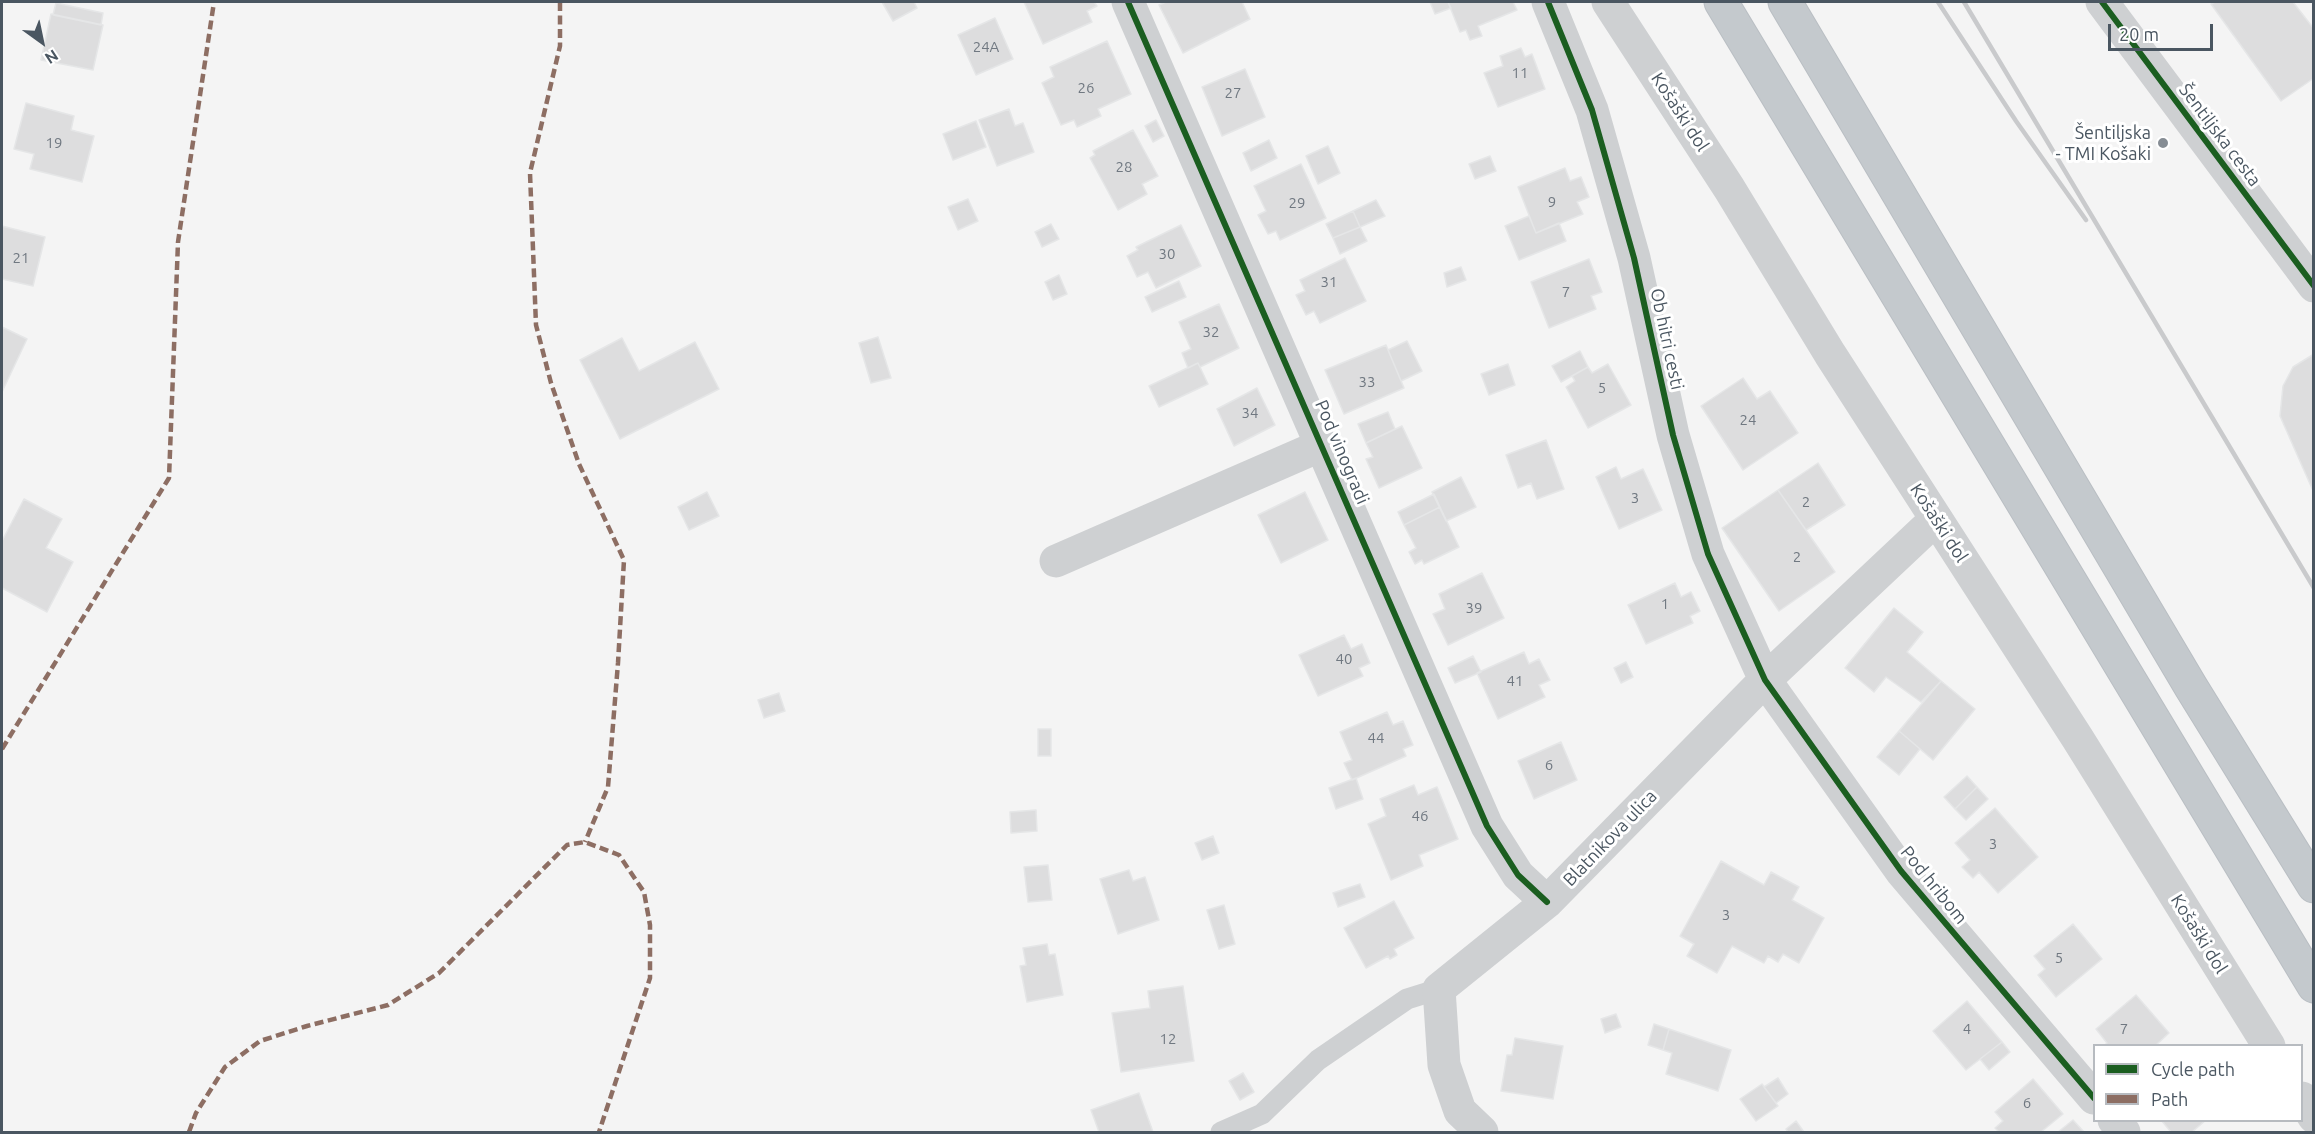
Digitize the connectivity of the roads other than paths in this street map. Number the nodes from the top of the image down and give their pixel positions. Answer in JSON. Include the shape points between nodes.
{"nodes":[{"id":1,"x":1128,"y":2,"type":"edge"},
{"id":2,"x":1548,"y":2,"type":"edge"},
{"id":3,"x":1608,"y":2,"type":"edge"},
{"id":4,"x":1721,"y":2,"type":"edge"},
{"id":5,"x":1785,"y":2,"type":"edge"},
{"id":6,"x":2104,"y":2,"type":"edge"},
{"id":7,"x":2313,"y":286,"type":"edge"},
{"id":8,"x":1322,"y":445,"type":"junction"},
{"id":9,"x":1936,"y":519,"type":"junction"},
{"id":10,"x":1056,"y":561,"type":"dead end"},
{"id":11,"x":1765,"y":680,"type":"junction"},
{"id":12,"x":2313,"y":886,"type":"edge"},
{"id":13,"x":1547,"y":902,"type":"junction"},
{"id":14,"x":2313,"y":986,"type":"edge"},
{"id":15,"x":1438,"y":989,"type":"junction"},
{"id":16,"x":2268,"y":1044,"type":"edge"},
{"id":17,"x":2093,"y":1097,"type":"edge"},
{"id":18,"x":2303,"y":1101,"type":"edge"},
{"id":19,"x":2313,"y":1117,"type":"edge"},
{"id":20,"x":1221,"y":1132,"type":"edge"},
{"id":21,"x":1482,"y":1132,"type":"edge"}],
"edges":[{"from":1,"to":8,"type":"street","name":"Pod vinogradi"},
{"from":2,"to":11,"type":"street","name":"Ob hitri cesti","via":[[1592,110],[1634,258],[1672,435],[1708,554]]},
{"from":3,"to":9,"type":"street","name":"Košaški dol"},
{"from":4,"to":14,"type":"highway"},
{"from":5,"to":12,"type":"highway"},
{"from":6,"to":7,"type":"street","name":"Šentiljska cesta"},
{"from":8,"to":10,"type":"street","name":"Pod vinogradi"},
{"from":8,"to":13,"type":"street","name":"Pod vinogradi","via":[[1487,826],[1518,875]]},
{"from":9,"to":11,"type":"street","name":"Blatnikova ulica"},
{"from":9,"to":16,"type":"street","name":"Košaški dol"},
{"from":11,"to":13,"type":"street","name":"Blatnikova ulica"},
{"from":11,"to":17,"type":"street","name":"Pod hribom","via":[[1900,871]]},
{"from":13,"to":15,"type":"street","name":"Blatnikova ulica"},
{"from":15,"to":20,"type":"lane","name":"Blatnikova ulica","via":[[1407,999],[1318,1060],[1262,1114]]},
{"from":15,"to":21,"type":"street","via":[[1444,1065],[1460,1111]]},
{"from":18,"to":19,"type":"street"}]}
